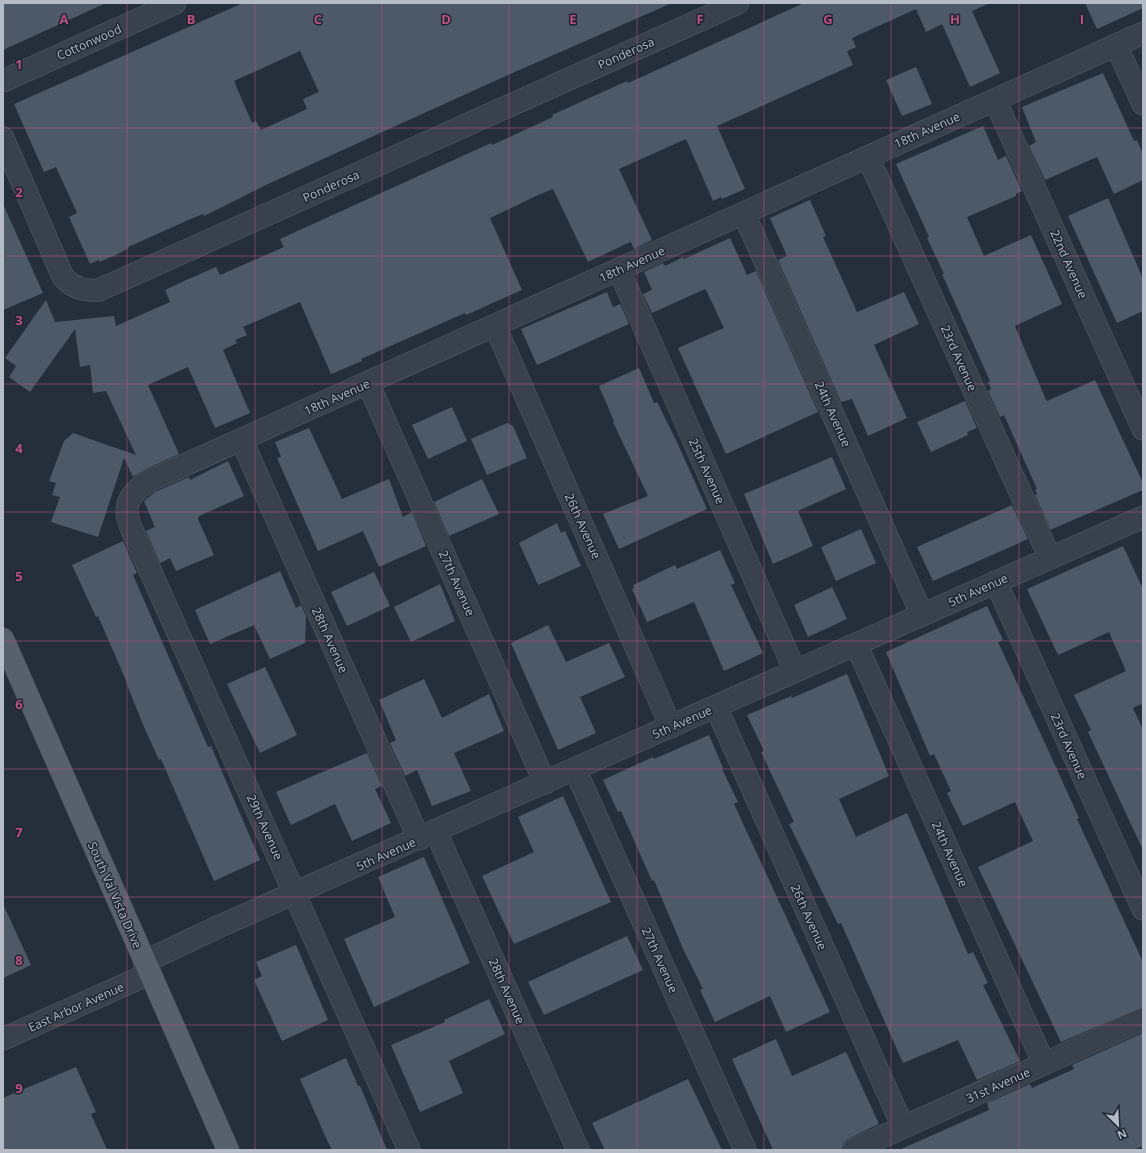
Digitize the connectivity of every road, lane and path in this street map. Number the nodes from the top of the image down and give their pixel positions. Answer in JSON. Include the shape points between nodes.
{"nodes":[{"id":1,"x":175,"y":3,"type":"edge"},
{"id":2,"x":738,"y":3,"type":"edge"},
{"id":3,"x":1143,"y":33,"type":"edge"},
{"id":4,"x":1116,"y":45,"type":"junction"},
{"id":5,"x":3,"y":81,"type":"edge"},
{"id":6,"x":995,"y":100,"type":"junction"},
{"id":7,"x":1143,"y":104,"type":"edge"},
{"id":8,"x":3,"y":138,"type":"edge"},
{"id":9,"x":868,"y":157,"type":"junction"},
{"id":10,"x":744,"y":214,"type":"junction"},
{"id":11,"x":619,"y":270,"type":"junction"},
{"id":12,"x":495,"y":326,"type":"junction"},
{"id":13,"x":368,"y":383,"type":"junction"},
{"id":14,"x":1143,"y":429,"type":"edge"},
{"id":15,"x":242,"y":441,"type":"junction"},
{"id":16,"x":128,"y":503,"type":"joint"},
{"id":17,"x":1140,"y":525,"type":"edge"},
{"id":18,"x":1050,"y":558,"type":"junction"},
{"id":19,"x":996,"y":582,"type":"junction"},
{"id":20,"x":922,"y":615,"type":"junction"},
{"id":21,"x":3,"y":639,"type":"edge"},
{"id":22,"x":856,"y":644,"type":"junction"},
{"id":23,"x":795,"y":671,"type":"junction"},
{"id":24,"x":716,"y":707,"type":"junction"},
{"id":25,"x":671,"y":727,"type":"junction"},
{"id":26,"x":575,"y":769,"type":"junction"},
{"id":27,"x":545,"y":783,"type":"junction"},
{"id":28,"x":427,"y":835,"type":"junction"},
{"id":29,"x":295,"y":894,"type":"junction"},
{"id":30,"x":1143,"y":910,"type":"edge"},
{"id":31,"x":220,"y":926,"type":"joint"},
{"id":32,"x":147,"y":968,"type":"junction"},
{"id":33,"x":1143,"y":1019,"type":"edge"},
{"id":34,"x":3,"y":1039,"type":"edge"},
{"id":35,"x":1044,"y":1064,"type":"junction"},
{"id":36,"x":903,"y":1127,"type":"junction"},
{"id":37,"x":228,"y":1150,"type":"edge"},
{"id":38,"x":409,"y":1150,"type":"edge"},
{"id":39,"x":578,"y":1150,"type":"edge"},
{"id":40,"x":745,"y":1150,"type":"edge"},
{"id":41,"x":853,"y":1150,"type":"edge"}],
"edges":[{"from":1,"to":5,"type":"street","name":"Cottonwood"},
{"from":2,"to":8,"type":"street","name":"Ponderosa","via":[[99,290],[79,289],[63,277]]},
{"from":3,"to":4,"type":"street","name":"18th Avenue"},
{"from":4,"to":6,"type":"street","name":"18th Avenue"},
{"from":4,"to":7,"type":"street"},
{"from":6,"to":9,"type":"street","name":"18th Avenue"},
{"from":6,"to":14,"type":"street","name":"22nd Avenue"},
{"from":9,"to":10,"type":"street","name":"18th Avenue"},
{"from":9,"to":18,"type":"street","name":"23rd Avenue"},
{"from":10,"to":11,"type":"street","name":"18th Avenue"},
{"from":10,"to":20,"type":"street","name":"24th Avenue"},
{"from":11,"to":12,"type":"street","name":"18th Avenue"},
{"from":11,"to":23,"type":"street","name":"25th Avenue"},
{"from":12,"to":13,"type":"street","name":"18th Avenue"},
{"from":12,"to":25,"type":"street","name":"26th Avenue"},
{"from":13,"to":15,"type":"street","name":"18th Avenue"},
{"from":13,"to":27,"type":"street","name":"27th Avenue"},
{"from":15,"to":16,"type":"street","name":"18th Avenue","via":[[149,481],[133,493]]},
{"from":15,"to":28,"type":"street","name":"28th Avenue"},
{"from":16,"to":29,"type":"street","name":"29th Avenue","via":[[126,512],[132,530]]},
{"from":17,"to":18,"type":"street","name":"5th Avenue"},
{"from":18,"to":19,"type":"street","name":"5th Avenue"},
{"from":19,"to":20,"type":"street","name":"5th Avenue"},
{"from":19,"to":30,"type":"street","name":"23rd Avenue"},
{"from":20,"to":22,"type":"street","name":"5th Avenue"},
{"from":21,"to":32,"type":"main road","name":"South Val Vista Drive"},
{"from":22,"to":23,"type":"street","name":"5th Avenue"},
{"from":22,"to":35,"type":"street","name":"24th Avenue"},
{"from":23,"to":24,"type":"street","name":"5th Avenue"},
{"from":24,"to":25,"type":"street","name":"5th Avenue"},
{"from":24,"to":36,"type":"street","name":"26th Avenue"},
{"from":25,"to":26,"type":"street","name":"5th Avenue"},
{"from":26,"to":27,"type":"street","name":"5th Avenue"},
{"from":26,"to":40,"type":"street","name":"27th Avenue"},
{"from":27,"to":28,"type":"street","name":"5th Avenue"},
{"from":28,"to":29,"type":"street","name":"5th Avenue"},
{"from":28,"to":39,"type":"street","name":"28th Avenue"},
{"from":29,"to":31,"type":"street","name":"5th Avenue"},
{"from":29,"to":38,"type":"street","name":"29th Avenue"},
{"from":31,"to":32,"type":"street","name":"East Arbor Avenue"},
{"from":32,"to":34,"type":"street","name":"East Arbor Avenue"},
{"from":32,"to":37,"type":"main road","name":"South Val Vista Drive"},
{"from":33,"to":35,"type":"street","name":"31st Avenue"},
{"from":35,"to":36,"type":"street","name":"31st Avenue"},
{"from":36,"to":41,"type":"street","name":"31st Avenue"}]}
